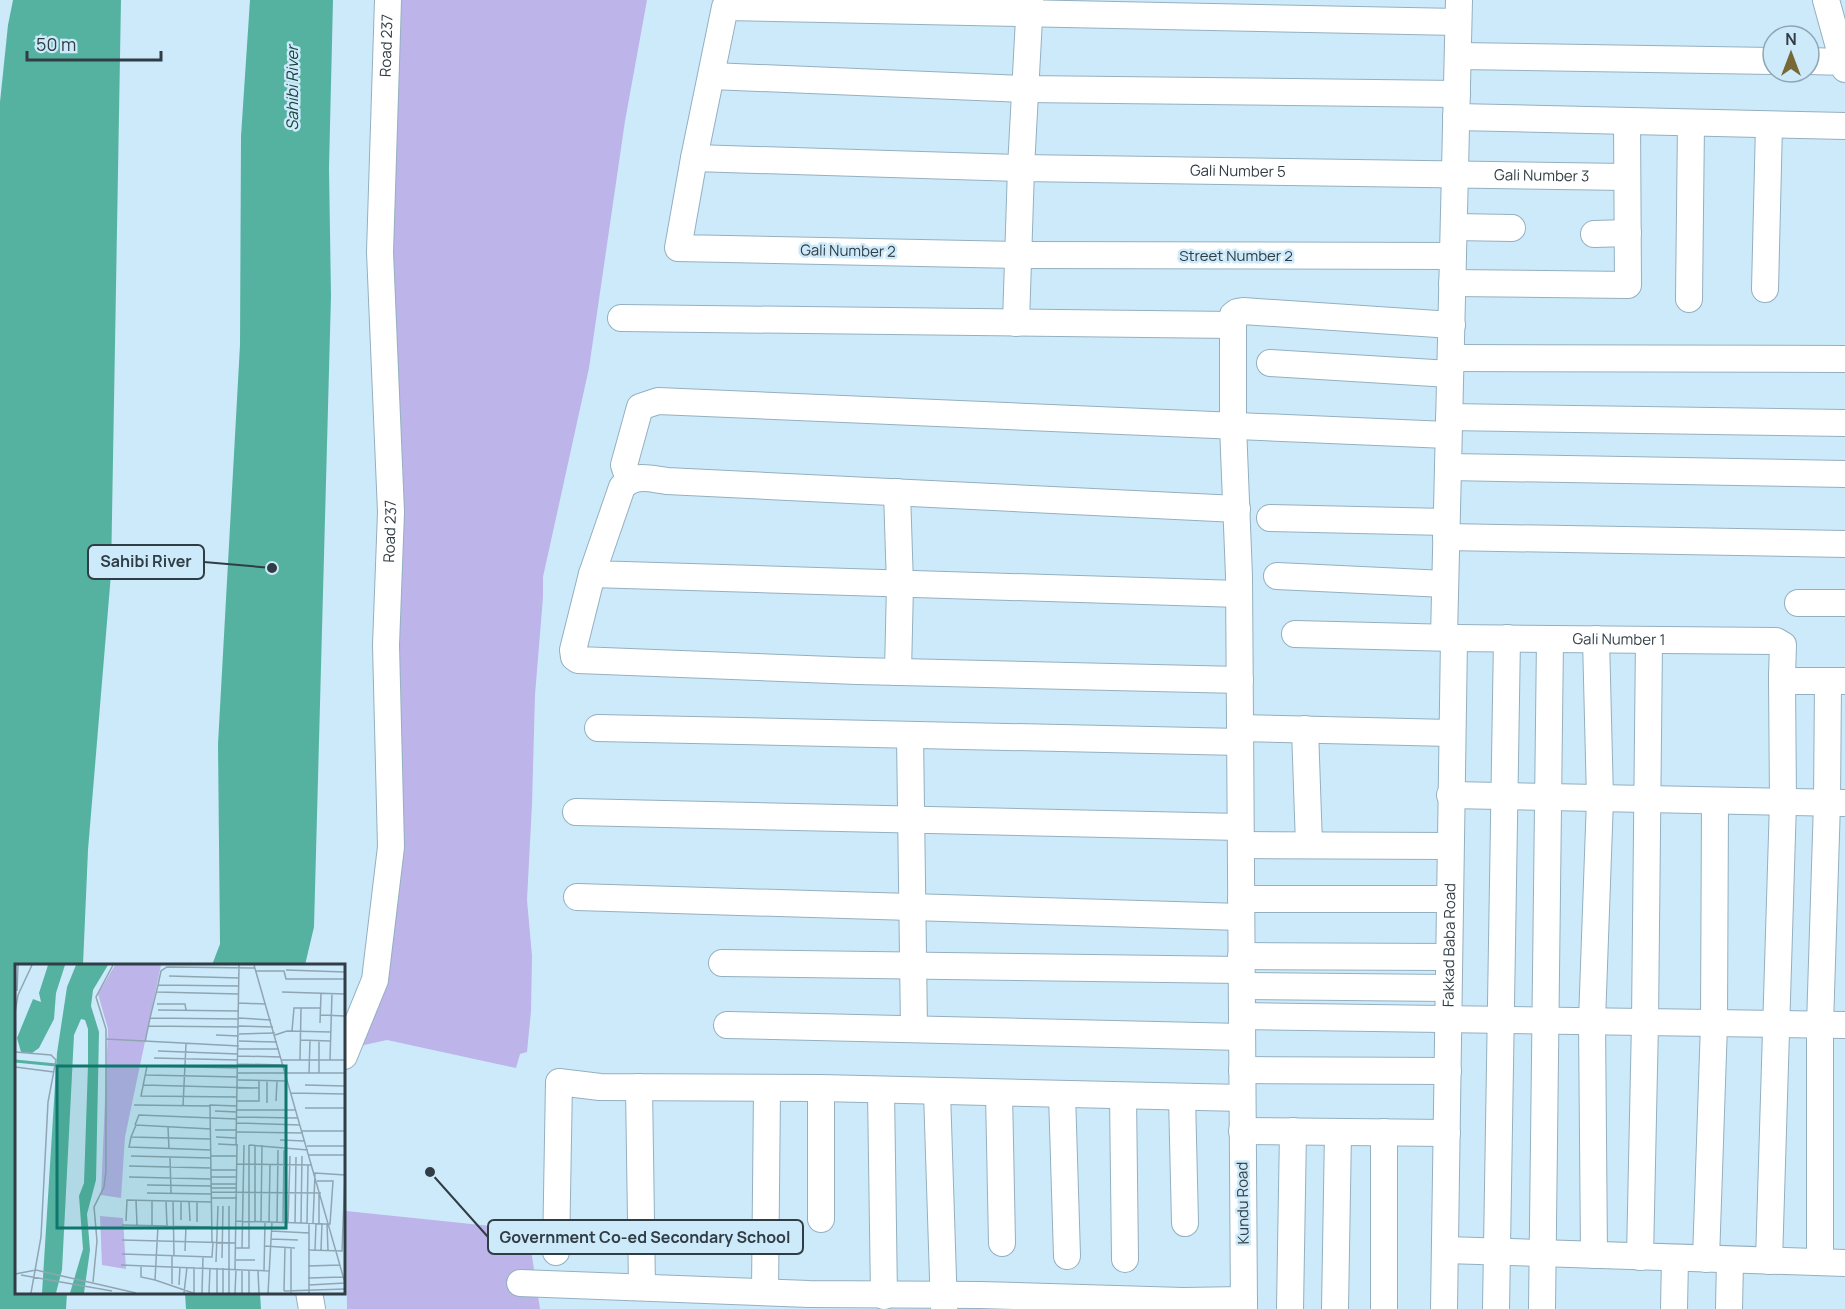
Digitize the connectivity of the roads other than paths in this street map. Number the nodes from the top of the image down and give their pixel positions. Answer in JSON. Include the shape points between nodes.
{"nodes":[{"id":1,"x":388,"y":0,"type":"edge"},
{"id":2,"x":1826,"y":0,"type":"edge"},
{"id":3,"x":1029,"y":7,"type":"edge"},
{"id":4,"x":1459,"y":11,"type":"edge"},
{"id":5,"x":1458,"y":56,"type":"junction"},
{"id":6,"x":1761,"y":61,"type":"edge"},
{"id":7,"x":1821,"y":62,"type":"edge"},
{"id":8,"x":1844,"y":64,"type":"edge"},
{"id":9,"x":712,"y":76,"type":"junction"},
{"id":10,"x":1024,"y":89,"type":"junction"},
{"id":11,"x":1456,"y":106,"type":"junction"},
{"id":12,"x":1627,"y":121,"type":"junction"},
{"id":13,"x":1691,"y":123,"type":"junction"},
{"id":14,"x":1769,"y":124,"type":"junction"},
{"id":15,"x":1845,"y":126,"type":"edge"},
{"id":16,"x":694,"y":158,"type":"junction"},
{"id":17,"x":1021,"y":168,"type":"junction"},
{"id":18,"x":1455,"y":174,"type":"junction"},
{"id":19,"x":1627,"y":177,"type":"junction"},
{"id":20,"x":1454,"y":228,"type":"junction"},
{"id":21,"x":1512,"y":228,"type":"dead end"},
{"id":22,"x":1628,"y":233,"type":"junction"},
{"id":23,"x":1594,"y":234,"type":"dead end"},
{"id":24,"x":1018,"y":255,"type":"junction"},
{"id":25,"x":1453,"y":256,"type":"junction"},
{"id":26,"x":1452,"y":283,"type":"junction"},
{"id":27,"x":1765,"y":289,"type":"dead end"},
{"id":28,"x":1689,"y":299,"type":"dead end"},
{"id":29,"x":621,"y":318,"type":"dead end"},
{"id":30,"x":1016,"y":323,"type":"junction"},
{"id":31,"x":1233,"y":325,"type":"junction"},
{"id":32,"x":1452,"y":325,"type":"junction"},
{"id":33,"x":1845,"y":359,"type":"edge"},
{"id":34,"x":1270,"y":363,"type":"dead end"},
{"id":35,"x":1450,"y":366,"type":"junction"},
{"id":36,"x":1845,"y":423,"type":"edge"},
{"id":37,"x":1233,"y":426,"type":"junction"},
{"id":38,"x":1448,"y":426,"type":"junction"},
{"id":39,"x":1448,"y":467,"type":"junction"},
{"id":40,"x":1845,"y":474,"type":"edge"},
{"id":41,"x":629,"y":480,"type":"junction"},
{"id":42,"x":897,"y":492,"type":"junction"},
{"id":43,"x":1237,"y":509,"type":"junction"},
{"id":44,"x":1270,"y":518,"type":"dead end"},
{"id":45,"x":1446,"y":530,"type":"junction"},
{"id":46,"x":1845,"y":544,"type":"edge"},
{"id":47,"x":592,"y":574,"type":"junction"},
{"id":48,"x":1277,"y":576,"type":"dead end"},
{"id":49,"x":1445,"y":584,"type":"junction"},
{"id":50,"x":900,"y":585,"type":"junction"},
{"id":51,"x":1239,"y":594,"type":"junction"},
{"id":52,"x":1798,"y":603,"type":"dead end"},
{"id":53,"x":1845,"y":603,"type":"edge"},
{"id":54,"x":1295,"y":634,"type":"dead end"},
{"id":55,"x":1449,"y":638,"type":"junction"},
{"id":56,"x":1507,"y":638,"type":"junction"},
{"id":57,"x":1550,"y":639,"type":"junction"},
{"id":58,"x":1596,"y":639,"type":"junction"},
{"id":59,"x":1649,"y":640,"type":"junction"},
{"id":60,"x":898,"y":672,"type":"junction"},
{"id":61,"x":1782,"y":679,"type":"junction"},
{"id":62,"x":1240,"y":680,"type":"junction"},
{"id":63,"x":1836,"y":682,"type":"edge"},
{"id":64,"x":598,"y":728,"type":"dead end"},
{"id":65,"x":1305,"y":729,"type":"junction"},
{"id":66,"x":1451,"y":733,"type":"junction"},
{"id":67,"x":910,"y":735,"type":"junction"},
{"id":68,"x":1240,"y":735,"type":"junction"},
{"id":69,"x":1450,"y":795,"type":"junction"},
{"id":70,"x":1506,"y":797,"type":"junction"},
{"id":71,"x":1548,"y":798,"type":"junction"},
{"id":72,"x":1600,"y":799,"type":"junction"},
{"id":73,"x":1646,"y":800,"type":"junction"},
{"id":74,"x":1715,"y":801,"type":"junction"},
{"id":75,"x":1783,"y":802,"type":"junction"},
{"id":76,"x":1836,"y":803,"type":"edge"},
{"id":77,"x":576,"y":812,"type":"dead end"},
{"id":78,"x":910,"y":819,"type":"junction"},
{"id":79,"x":1241,"y":836,"type":"junction"},
{"id":80,"x":1309,"y":845,"type":"junction"},
{"id":81,"x":1450,"y":846,"type":"junction"},
{"id":82,"x":577,"y":897,"type":"dead end"},
{"id":83,"x":1449,"y":899,"type":"junction"},
{"id":84,"x":912,"y":907,"type":"junction"},
{"id":85,"x":1241,"y":908,"type":"junction"},
{"id":86,"x":1449,"y":957,"type":"junction"},
{"id":87,"x":722,"y":963,"type":"dead end"},
{"id":88,"x":914,"y":965,"type":"junction"},
{"id":89,"x":1241,"y":971,"type":"junction"},
{"id":90,"x":1448,"y":988,"type":"junction"},
{"id":91,"x":1448,"y":1019,"type":"junction"},
{"id":92,"x":1500,"y":1020,"type":"junction"},
{"id":93,"x":1544,"y":1021,"type":"junction"},
{"id":94,"x":1592,"y":1022,"type":"junction"},
{"id":95,"x":1645,"y":1022,"type":"junction"},
{"id":96,"x":1714,"y":1024,"type":"junction"},
{"id":97,"x":1777,"y":1024,"type":"junction"},
{"id":98,"x":727,"y":1025,"type":"dead end"},
{"id":99,"x":1833,"y":1025,"type":"edge"},
{"id":100,"x":1242,"y":1027,"type":"junction"},
{"id":101,"x":914,"y":1029,"type":"junction"},
{"id":102,"x":345,"y":1054,"type":"edge"},
{"id":103,"x":1242,"y":1070,"type":"junction"},
{"id":104,"x":1448,"y":1071,"type":"junction"},
{"id":105,"x":639,"y":1087,"type":"junction"},
{"id":106,"x":821,"y":1088,"type":"junction"},
{"id":107,"x":766,"y":1089,"type":"junction"},
{"id":108,"x":881,"y":1091,"type":"junction"},
{"id":109,"x":937,"y":1092,"type":"junction"},
{"id":110,"x":999,"y":1093,"type":"junction"},
{"id":111,"x":1062,"y":1094,"type":"junction"},
{"id":112,"x":1123,"y":1096,"type":"junction"},
{"id":113,"x":1182,"y":1097,"type":"junction"},
{"id":114,"x":1242,"y":1098,"type":"junction"},
{"id":115,"x":1242,"y":1131,"type":"junction"},
{"id":116,"x":1293,"y":1131,"type":"junction"},
{"id":117,"x":1338,"y":1131,"type":"junction"},
{"id":118,"x":1384,"y":1132,"type":"junction"},
{"id":119,"x":1447,"y":1133,"type":"junction"},
{"id":120,"x":821,"y":1219,"type":"dead end"},
{"id":121,"x":1185,"y":1223,"type":"dead end"},
{"id":122,"x":1002,"y":1243,"type":"dead end"},
{"id":123,"x":1446,"y":1250,"type":"junction"},
{"id":124,"x":555,"y":1252,"type":"dead end"},
{"id":125,"x":1497,"y":1252,"type":"junction"},
{"id":126,"x":1541,"y":1253,"type":"junction"},
{"id":127,"x":1594,"y":1255,"type":"junction"},
{"id":128,"x":1067,"y":1256,"type":"dead end"},
{"id":129,"x":1640,"y":1257,"type":"junction"},
{"id":130,"x":1675,"y":1258,"type":"junction"},
{"id":131,"x":1125,"y":1259,"type":"dead end"},
{"id":132,"x":1718,"y":1259,"type":"junction"},
{"id":133,"x":1769,"y":1261,"type":"junction"},
{"id":134,"x":1833,"y":1263,"type":"edge"},
{"id":135,"x":520,"y":1283,"type":"dead end"},
{"id":136,"x":642,"y":1287,"type":"junction"},
{"id":137,"x":765,"y":1292,"type":"junction"},
{"id":138,"x":309,"y":1294,"type":"edge"},
{"id":139,"x":884,"y":1296,"type":"junction"},
{"id":140,"x":809,"y":1302,"type":"edge"},
{"id":141,"x":945,"y":1302,"type":"edge"},
{"id":142,"x":1036,"y":1303,"type":"edge"},
{"id":143,"x":1244,"y":1304,"type":"edge"},
{"id":144,"x":312,"y":1309,"type":"edge"},
{"id":145,"x":1290,"y":1309,"type":"edge"},
{"id":146,"x":1335,"y":1309,"type":"edge"},
{"id":147,"x":1384,"y":1309,"type":"edge"},
{"id":148,"x":1444,"y":1309,"type":"edge"},
{"id":149,"x":1496,"y":1309,"type":"edge"},
{"id":150,"x":1542,"y":1309,"type":"edge"},
{"id":151,"x":1674,"y":1309,"type":"edge"},
{"id":152,"x":1729,"y":1309,"type":"edge"}],
"edges":[{"from":1,"to":102,"type":"street","name":"Road 237","via":[[380,252],[391,512],[386,645],[391,847],[375,980]]},
{"from":2,"to":8,"type":"street"},
{"from":3,"to":4,"type":"street"},
{"from":3,"to":9,"type":"street","via":[[725,7]]},
{"from":3,"to":10,"type":"street"},
{"from":4,"to":5,"type":"street","name":"Fakkad Baba Road"},
{"from":5,"to":6,"type":"street"},
{"from":5,"to":11,"type":"street","name":"Fakkad Baba Road"},
{"from":7,"to":8,"type":"street"},
{"from":9,"to":10,"type":"street"},
{"from":9,"to":16,"type":"street"},
{"from":10,"to":11,"type":"street"},
{"from":10,"to":17,"type":"street"},
{"from":11,"to":12,"type":"street"},
{"from":11,"to":18,"type":"street","name":"Fakkad Baba Road"},
{"from":12,"to":13,"type":"street"},
{"from":12,"to":19,"type":"street"},
{"from":13,"to":14,"type":"street"},
{"from":13,"to":28,"type":"street"},
{"from":14,"to":15,"type":"street"},
{"from":14,"to":27,"type":"street"},
{"from":16,"to":17,"type":"street","name":"Gali Number 5"},
{"from":16,"to":24,"type":"street","name":"Gali Number 2","via":[[678,248]]},
{"from":17,"to":18,"type":"street","name":"Gali Number 5"},
{"from":17,"to":24,"type":"street"},
{"from":18,"to":19,"type":"street","name":"Gali Number 3"},
{"from":18,"to":20,"type":"street","name":"Fakkad Baba Road"},
{"from":19,"to":22,"type":"street"},
{"from":20,"to":21,"type":"street"},
{"from":20,"to":25,"type":"street","name":"Fakkad Baba Road"},
{"from":22,"to":23,"type":"street"},
{"from":22,"to":26,"type":"street","via":[[1628,285]]},
{"from":24,"to":25,"type":"street","name":"Street Number 2"},
{"from":24,"to":30,"type":"street"},
{"from":25,"to":26,"type":"street","name":"Fakkad Baba Road"},
{"from":26,"to":32,"type":"street","name":"Fakkad Baba Road"},
{"from":29,"to":30,"type":"street"},
{"from":30,"to":31,"type":"street"},
{"from":31,"to":32,"type":"street","via":[[1233,315],[1243,311]]},
{"from":31,"to":37,"type":"street","name":"Kundu Road"},
{"from":32,"to":35,"type":"street","name":"Fakkad Baba Road"},
{"from":33,"to":35,"type":"street"},
{"from":34,"to":35,"type":"street"},
{"from":35,"to":38,"type":"street","name":"Fakkad Baba Road"},
{"from":36,"to":38,"type":"street"},
{"from":37,"to":38,"type":"street"},
{"from":37,"to":41,"type":"street","via":[[657,401],[640,407],[624,465]]},
{"from":37,"to":43,"type":"street","name":"Kundu Road"},
{"from":38,"to":39,"type":"street","name":"Fakkad Baba Road"},
{"from":39,"to":40,"type":"street"},
{"from":39,"to":45,"type":"street","name":"Fakkad Baba Road"},
{"from":41,"to":42,"type":"street"},
{"from":41,"to":47,"type":"street","via":[[622,487]]},
{"from":42,"to":43,"type":"street"},
{"from":42,"to":50,"type":"street"},
{"from":43,"to":51,"type":"street","name":"Kundu Road"},
{"from":44,"to":45,"type":"street"},
{"from":45,"to":46,"type":"street"},
{"from":45,"to":49,"type":"street","name":"Fakkad Baba Road"},
{"from":47,"to":50,"type":"street"},
{"from":47,"to":60,"type":"street","via":[[573,650],[578,660]]},
{"from":48,"to":49,"type":"street"},
{"from":49,"to":55,"type":"street","name":"Fakkad Baba Road"},
{"from":50,"to":51,"type":"street"},
{"from":50,"to":60,"type":"street"},
{"from":51,"to":62,"type":"street","name":"Kundu Road"},
{"from":52,"to":53,"type":"street"},
{"from":54,"to":55,"type":"street","name":"Gali Number 1"},
{"from":55,"to":56,"type":"street","name":"Gali Number 1"},
{"from":55,"to":66,"type":"street","name":"Fakkad Baba Road"},
{"from":56,"to":57,"type":"street","name":"Gali Number 1"},
{"from":56,"to":70,"type":"street"},
{"from":57,"to":58,"type":"street","name":"Gali Number 1"},
{"from":57,"to":71,"type":"street"},
{"from":58,"to":59,"type":"street","name":"Gali Number 1"},
{"from":58,"to":72,"type":"street"},
{"from":59,"to":61,"type":"street","name":"Gali Number 1","via":[[1776,641],[1783,645]]},
{"from":59,"to":73,"type":"street"},
{"from":60,"to":62,"type":"street"},
{"from":61,"to":63,"type":"street","via":[[1792,683]]},
{"from":61,"to":75,"type":"street"},
{"from":62,"to":68,"type":"street","name":"Kundu Road"},
{"from":63,"to":76,"type":"street"},
{"from":64,"to":67,"type":"street"},
{"from":65,"to":66,"type":"street"},
{"from":65,"to":68,"type":"street"},
{"from":65,"to":80,"type":"street"},
{"from":66,"to":69,"type":"street","name":"Fakkad Baba Road"},
{"from":67,"to":68,"type":"street"},
{"from":67,"to":78,"type":"street"},
{"from":68,"to":79,"type":"street","name":"Kundu Road"},
{"from":69,"to":70,"type":"street"},
{"from":69,"to":81,"type":"street","name":"Fakkad Baba Road"},
{"from":70,"to":71,"type":"street"},
{"from":70,"to":92,"type":"street"},
{"from":71,"to":72,"type":"street"},
{"from":71,"to":93,"type":"street"},
{"from":72,"to":73,"type":"street"},
{"from":72,"to":94,"type":"street"},
{"from":73,"to":74,"type":"street"},
{"from":73,"to":95,"type":"street"},
{"from":74,"to":75,"type":"street"},
{"from":74,"to":96,"type":"street"},
{"from":75,"to":76,"type":"street"},
{"from":75,"to":97,"type":"street"},
{"from":76,"to":99,"type":"street"},
{"from":77,"to":78,"type":"street"},
{"from":78,"to":79,"type":"street"},
{"from":78,"to":84,"type":"street"},
{"from":79,"to":80,"type":"street"},
{"from":79,"to":85,"type":"street","name":"Kundu Road"},
{"from":80,"to":81,"type":"street"},
{"from":81,"to":83,"type":"street","name":"Fakkad Baba Road"},
{"from":82,"to":84,"type":"street"},
{"from":83,"to":85,"type":"street"},
{"from":83,"to":86,"type":"street","name":"Fakkad Baba Road"},
{"from":84,"to":85,"type":"street"},
{"from":84,"to":88,"type":"street"},
{"from":85,"to":89,"type":"street","name":"Kundu Road"},
{"from":86,"to":89,"type":"street"},
{"from":86,"to":90,"type":"street","name":"Fakkad Baba Road"},
{"from":87,"to":88,"type":"street"},
{"from":88,"to":89,"type":"street"},
{"from":88,"to":101,"type":"street"},
{"from":89,"to":90,"type":"street"},
{"from":89,"to":100,"type":"street","name":"Kundu Road"},
{"from":90,"to":91,"type":"street","name":"Fakkad Baba Road"},
{"from":91,"to":92,"type":"street"},
{"from":91,"to":100,"type":"street"},
{"from":91,"to":104,"type":"street","name":"Fakkad Baba Road"},
{"from":92,"to":93,"type":"street"},
{"from":92,"to":125,"type":"street"},
{"from":93,"to":94,"type":"street"},
{"from":93,"to":126,"type":"street"},
{"from":94,"to":95,"type":"street"},
{"from":94,"to":127,"type":"street"},
{"from":95,"to":96,"type":"street"},
{"from":95,"to":129,"type":"street"},
{"from":96,"to":97,"type":"street"},
{"from":96,"to":132,"type":"street"},
{"from":97,"to":99,"type":"street"},
{"from":97,"to":133,"type":"street"},
{"from":98,"to":101,"type":"street"},
{"from":99,"to":134,"type":"street"},
{"from":100,"to":101,"type":"street"},
{"from":100,"to":103,"type":"street","name":"Kundu Road"},
{"from":103,"to":104,"type":"street"},
{"from":103,"to":114,"type":"street","name":"Kundu Road"},
{"from":104,"to":119,"type":"street","name":"Fakkad Baba Road"},
{"from":105,"to":107,"type":"street"},
{"from":105,"to":124,"type":"street","via":[[559,1082]]},
{"from":105,"to":136,"type":"street"},
{"from":106,"to":107,"type":"street"},
{"from":106,"to":108,"type":"street"},
{"from":106,"to":120,"type":"street"},
{"from":107,"to":137,"type":"street"},
{"from":108,"to":109,"type":"street"},
{"from":108,"to":139,"type":"street"},
{"from":109,"to":110,"type":"street"},
{"from":109,"to":141,"type":"street"},
{"from":110,"to":111,"type":"street"},
{"from":110,"to":122,"type":"street"},
{"from":111,"to":112,"type":"street"},
{"from":111,"to":128,"type":"street"},
{"from":112,"to":113,"type":"street"},
{"from":112,"to":131,"type":"street"},
{"from":113,"to":114,"type":"street"},
{"from":113,"to":121,"type":"street"},
{"from":114,"to":115,"type":"street","name":"Kundu Road"},
{"from":115,"to":116,"type":"street"},
{"from":115,"to":143,"type":"street","name":"Kundu Road"},
{"from":116,"to":117,"type":"street"},
{"from":116,"to":145,"type":"street"},
{"from":117,"to":118,"type":"street"},
{"from":117,"to":146,"type":"street"},
{"from":118,"to":119,"type":"street"},
{"from":118,"to":147,"type":"street"},
{"from":119,"to":123,"type":"street","name":"Fakkad Baba Road"},
{"from":123,"to":125,"type":"street"},
{"from":123,"to":148,"type":"street","name":"Fakkad Baba Road"},
{"from":125,"to":126,"type":"street"},
{"from":125,"to":149,"type":"street"},
{"from":126,"to":127,"type":"street"},
{"from":126,"to":150,"type":"street"},
{"from":127,"to":129,"type":"street"},
{"from":129,"to":130,"type":"street"},
{"from":130,"to":132,"type":"street"},
{"from":130,"to":151,"type":"street"},
{"from":132,"to":133,"type":"street"},
{"from":132,"to":152,"type":"street"},
{"from":133,"to":134,"type":"street"},
{"from":135,"to":136,"type":"street"},
{"from":136,"to":137,"type":"street"},
{"from":137,"to":140,"type":"street"},
{"from":138,"to":144,"type":"street"},
{"from":139,"to":140,"type":"street"},
{"from":139,"to":141,"type":"street"},
{"from":141,"to":142,"type":"street"},
{"from":142,"to":143,"type":"street","via":[[1183,1300]]}]}
